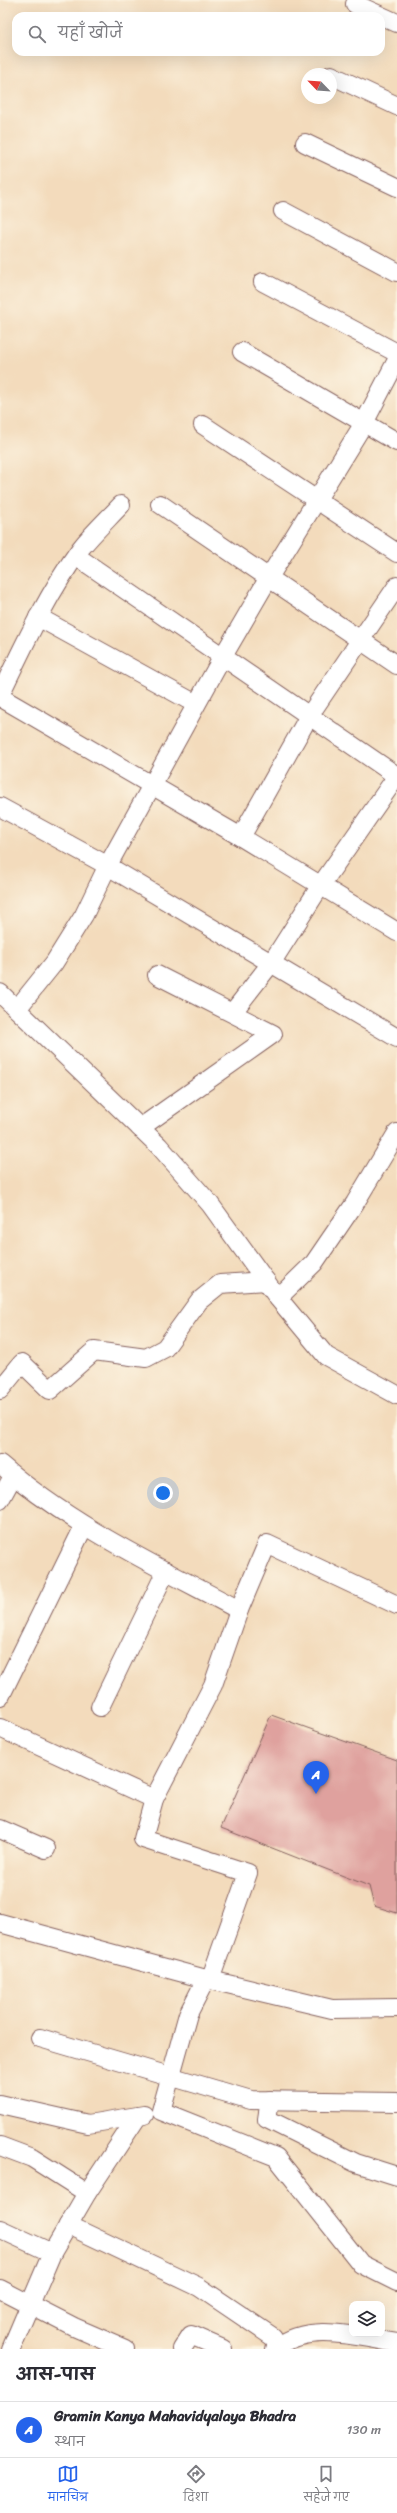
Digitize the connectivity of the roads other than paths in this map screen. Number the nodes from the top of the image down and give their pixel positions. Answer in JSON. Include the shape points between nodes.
{"nodes":[{"id":1,"x":355,"y":4,"type":"dead end"},
{"id":2,"x":373,"y":12,"type":"edge"},
{"id":3,"x":385,"y":18,"type":"edge"},
{"id":4,"x":397,"y":23,"type":"edge"},
{"id":5,"x":337,"y":78,"type":"edge"},
{"id":6,"x":397,"y":106,"type":"edge"},
{"id":7,"x":305,"y":143,"type":"dead end"},
{"id":8,"x":397,"y":187,"type":"edge"},
{"id":9,"x":284,"y":211,"type":"dead end"},
{"id":10,"x":397,"y":272,"type":"edge"},
{"id":11,"x":263,"y":282,"type":"dead end"},
{"id":12,"x":242,"y":352,"type":"dead end"},
{"id":13,"x":397,"y":353,"type":"edge"},
{"id":14,"x":397,"y":360,"type":"edge"},
{"id":15,"x":364,"y":423,"type":"junction"},
{"id":16,"x":203,"y":425,"type":"dead end"},
{"id":17,"x":397,"y":442,"type":"edge"},
{"id":18,"x":317,"y":499,"type":"junction"},
{"id":19,"x":160,"y":504,"type":"dead end"},
{"id":20,"x":121,"y":505,"type":"dead end"},
{"id":21,"x":397,"y":553,"type":"edge"},
{"id":22,"x":76,"y":556,"type":"junction"},
{"id":23,"x":268,"y":579,"type":"junction"},
{"id":24,"x":397,"y":586,"type":"edge"},
{"id":25,"x":38,"y":617,"type":"junction"},
{"id":26,"x":361,"y":640,"type":"junction"},
{"id":27,"x":222,"y":658,"type":"junction"},
{"id":28,"x":397,"y":664,"type":"edge"},
{"id":29,"x":0,"y":696,"type":"edge"},
{"id":30,"x":196,"y":704,"type":"junction"},
{"id":31,"x":309,"y":716,"type":"junction"},
{"id":32,"x":397,"y":776,"type":"edge"},
{"id":33,"x":152,"y":786,"type":"junction"},
{"id":34,"x":0,"y":807,"type":"edge"},
{"id":35,"x":242,"y":838,"type":"junction"},
{"id":36,"x":108,"y":865,"type":"junction"},
{"id":37,"x":321,"y":885,"type":"junction"},
{"id":38,"x":397,"y":932,"type":"edge"},
{"id":39,"x":272,"y":962,"type":"junction"},
{"id":40,"x":157,"y":975,"type":"dead end"},
{"id":41,"x":1,"y":996,"type":"edge"},
{"id":42,"x":17,"y":1009,"type":"junction"},
{"id":43,"x":233,"y":1012,"type":"junction"},
{"id":44,"x":397,"y":1038,"type":"edge"},
{"id":45,"x":140,"y":1128,"type":"junction"},
{"id":46,"x":394,"y":1144,"type":"edge"},
{"id":47,"x":266,"y":1281,"type":"junction"},
{"id":48,"x":278,"y":1298,"type":"junction"},
{"id":49,"x":0,"y":1390,"type":"edge"},
{"id":50,"x":397,"y":1395,"type":"edge"},
{"id":51,"x":7,"y":1470,"type":"edge"},
{"id":52,"x":0,"y":1500,"type":"edge"},
{"id":53,"x":84,"y":1526,"type":"junction"},
{"id":54,"x":166,"y":1571,"type":"junction"},
{"id":55,"x":397,"y":1605,"type":"edge"},
{"id":56,"x":240,"y":1610,"type":"junction"},
{"id":57,"x":0,"y":1697,"type":"edge"},
{"id":58,"x":100,"y":1707,"type":"dead end"},
{"id":59,"x":0,"y":1728,"type":"edge"},
{"id":60,"x":154,"y":1799,"type":"junction"},
{"id":61,"x":0,"y":1829,"type":"edge"},
{"id":62,"x":46,"y":1849,"type":"dead end"},
{"id":63,"x":0,"y":1923,"type":"edge"},
{"id":64,"x":208,"y":1979,"type":"junction"},
{"id":65,"x":397,"y":2008,"type":"edge"},
{"id":66,"x":40,"y":2038,"type":"dead end"},
{"id":67,"x":172,"y":2076,"type":"junction"},
{"id":68,"x":270,"y":2100,"type":"junction"},
{"id":69,"x":397,"y":2102,"type":"edge"},
{"id":70,"x":0,"y":2104,"type":"edge"},
{"id":71,"x":161,"y":2112,"type":"junction"},
{"id":72,"x":138,"y":2116,"type":"junction"},
{"id":73,"x":0,"y":2146,"type":"edge"},
{"id":74,"x":397,"y":2176,"type":"edge"},
{"id":75,"x":87,"y":2193,"type":"junction"},
{"id":76,"x":68,"y":2226,"type":"junction"},
{"id":77,"x":0,"y":2229,"type":"edge"},
{"id":78,"x":52,"y":2253,"type":"junction"},
{"id":79,"x":397,"y":2282,"type":"edge"},
{"id":80,"x":0,"y":2289,"type":"edge"},
{"id":81,"x":30,"y":2305,"type":"junction"},
{"id":82,"x":397,"y":2343,"type":"edge"},
{"id":83,"x":276,"y":2348,"type":"edge"},
{"id":84,"x":11,"y":2349,"type":"edge"},
{"id":85,"x":125,"y":2349,"type":"edge"},
{"id":86,"x":182,"y":2349,"type":"edge"},
{"id":87,"x":223,"y":2349,"type":"edge"}],
"edges":[{"from":1,"to":2,"type":"street"},
{"from":3,"to":4,"type":"street"},
{"from":5,"to":6,"type":"street"},
{"from":7,"to":8,"type":"street"},
{"from":9,"to":10,"type":"street"},
{"from":11,"to":13,"type":"street"},
{"from":12,"to":15,"type":"street"},
{"from":14,"to":15,"type":"street"},
{"from":15,"to":17,"type":"street"},
{"from":15,"to":18,"type":"street"},
{"from":16,"to":18,"type":"street"},
{"from":18,"to":21,"type":"street"},
{"from":18,"to":23,"type":"street"},
{"from":19,"to":23,"type":"street"},
{"from":20,"to":22,"type":"street"},
{"from":22,"to":25,"type":"street"},
{"from":22,"to":27,"type":"street"},
{"from":23,"to":26,"type":"street"},
{"from":23,"to":27,"type":"street"},
{"from":24,"to":26,"type":"street"},
{"from":25,"to":29,"type":"street"},
{"from":25,"to":30,"type":"street"},
{"from":26,"to":28,"type":"street"},
{"from":26,"to":31,"type":"street"},
{"from":27,"to":30,"type":"street"},
{"from":27,"to":31,"type":"street"},
{"from":29,"to":33,"type":"street"},
{"from":30,"to":33,"type":"street"},
{"from":31,"to":32,"type":"street"},
{"from":31,"to":35,"type":"street"},
{"from":32,"to":37,"type":"street"},
{"from":33,"to":35,"type":"street"},
{"from":33,"to":36,"type":"street"},
{"from":34,"to":36,"type":"street"},
{"from":35,"to":37,"type":"street"},
{"from":36,"to":39,"type":"street"},
{"from":36,"to":42,"type":"street","via":[[84,915],[54,963]]},
{"from":37,"to":38,"type":"street"},
{"from":37,"to":39,"type":"street"},
{"from":39,"to":43,"type":"street"},
{"from":39,"to":44,"type":"street"},
{"from":40,"to":43,"type":"street"},
{"from":41,"to":42,"type":"street"},
{"from":42,"to":45,"type":"street"},
{"from":43,"to":45,"type":"street","via":[[274,1034]]},
{"from":45,"to":47,"type":"street","via":[[210,1204]]},
{"from":46,"to":48,"type":"street","via":[[314,1263]]},
{"from":47,"to":48,"type":"street"},
{"from":47,"to":49,"type":"street","via":[[220,1284],[199,1302],[165,1348],[146,1358],[94,1350],[50,1390],[22,1363]]},
{"from":48,"to":50,"type":"street","via":[[326,1356]]},
{"from":51,"to":52,"type":"street"},
{"from":51,"to":53,"type":"street","via":[[31,1491]]},
{"from":53,"to":54,"type":"street"},
{"from":53,"to":57,"type":"street"},
{"from":54,"to":56,"type":"street"},
{"from":54,"to":58,"type":"street"},
{"from":55,"to":56,"type":"street","via":[[267,1544]]},
{"from":56,"to":60,"type":"street","via":[[213,1685]]},
{"from":59,"to":60,"type":"street"},
{"from":60,"to":64,"type":"street","via":[[143,1839],[248,1874]]},
{"from":61,"to":62,"type":"street"},
{"from":63,"to":64,"type":"street"},
{"from":64,"to":65,"type":"street","via":[[332,2009]]},
{"from":64,"to":67,"type":"street","via":[[188,2014]]},
{"from":66,"to":67,"type":"street"},
{"from":67,"to":68,"type":"street","via":[[251,2100]]},
{"from":67,"to":71,"type":"street"},
{"from":68,"to":69,"type":"street"},
{"from":68,"to":74,"type":"street","via":[[267,2119],[356,2163]]},
{"from":70,"to":72,"type":"street","via":[[88,2124]]},
{"from":71,"to":72,"type":"street"},
{"from":71,"to":79,"type":"street","via":[[276,2157],[360,2264]]},
{"from":72,"to":75,"type":"street"},
{"from":73,"to":75,"type":"street","via":[[32,2158]]},
{"from":75,"to":76,"type":"street"},
{"from":76,"to":78,"type":"street"},
{"from":76,"to":83,"type":"street","via":[[198,2287],[273,2337]]},
{"from":77,"to":78,"type":"street"},
{"from":78,"to":81,"type":"street"},
{"from":80,"to":81,"type":"street"},
{"from":81,"to":84,"type":"street"},
{"from":81,"to":85,"type":"street"},
{"from":82,"to":83,"type":"street","via":[[320,2332],[287,2339]]},
{"from":86,"to":87,"type":"street","via":[[191,2335]]}]}
